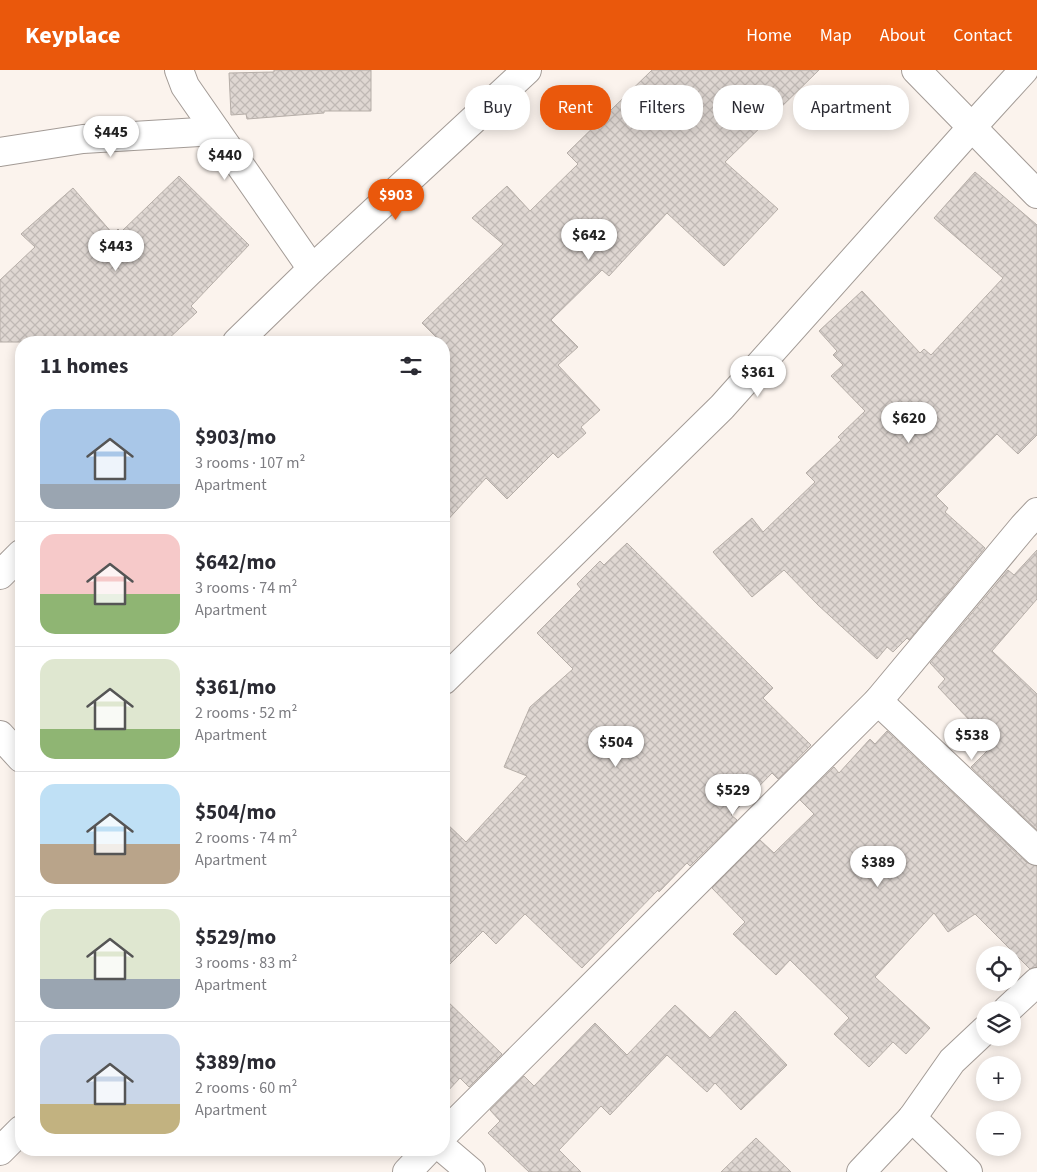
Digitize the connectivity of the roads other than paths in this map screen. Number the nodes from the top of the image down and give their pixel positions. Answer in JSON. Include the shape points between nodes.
{"nodes":[{"id":1,"x":179,"y":70,"type":"edge"},
{"id":2,"x":916,"y":70,"type":"edge"},
{"id":3,"x":1024,"y":70,"type":"edge"},
{"id":4,"x":517,"y":74,"type":"edge"},
{"id":5,"x":972,"y":127,"type":"junction"},
{"id":6,"x":216,"y":131,"type":"junction"},
{"id":7,"x":0,"y":152,"type":"edge"},
{"id":8,"x":1037,"y":194,"type":"edge"},
{"id":9,"x":312,"y":269,"type":"junction"},
{"id":10,"x":243,"y":336,"type":"edge"},
{"id":11,"x":1037,"y":512,"type":"edge"},
{"id":12,"x":15,"y":560,"type":"edge"},
{"id":13,"x":0,"y":575,"type":"edge"},
{"id":14,"x":450,"y":674,"type":"edge"},
{"id":15,"x":878,"y":701,"type":"junction"},
{"id":16,"x":0,"y":735,"type":"edge"},
{"id":17,"x":15,"y":751,"type":"edge"},
{"id":18,"x":1037,"y":852,"type":"edge"},
{"id":19,"x":1037,"y":982,"type":"edge"},
{"id":20,"x":1016,"y":1001,"type":"edge"},
{"id":21,"x":976,"y":1038,"type":"edge"},
{"id":22,"x":912,"y":1118,"type":"junction"},
{"id":23,"x":450,"y":1128,"type":"edge"},
{"id":24,"x":15,"y":1136,"type":"edge"},
{"id":25,"x":0,"y":1151,"type":"edge"},
{"id":26,"x":450,"y":1154,"type":"edge"},
{"id":27,"x":422,"y":1156,"type":"edge"},
{"id":28,"x":407,"y":1172,"type":"edge"},
{"id":29,"x":471,"y":1172,"type":"edge"},
{"id":30,"x":861,"y":1172,"type":"edge"},
{"id":31,"x":968,"y":1172,"type":"edge"}],
"edges":[{"from":1,"to":6,"type":"street","via":[[185,86]]},
{"from":2,"to":5,"type":"street"},
{"from":3,"to":5,"type":"street"},
{"from":4,"to":9,"type":"street"},
{"from":5,"to":8,"type":"street"},
{"from":5,"to":14,"type":"street","via":[[722,407]]},
{"from":6,"to":7,"type":"street","via":[[83,139]]},
{"from":6,"to":9,"type":"street"},
{"from":9,"to":10,"type":"street"},
{"from":11,"to":15,"type":"street"},
{"from":12,"to":13,"type":"street"},
{"from":15,"to":18,"type":"street"},
{"from":15,"to":23,"type":"street"},
{"from":16,"to":17,"type":"street"},
{"from":19,"to":20,"type":"street"},
{"from":21,"to":22,"type":"street","via":[[952,1061]]},
{"from":22,"to":30,"type":"street"},
{"from":22,"to":31,"type":"street"},
{"from":24,"to":25,"type":"street"},
{"from":26,"to":29,"type":"street"},
{"from":27,"to":28,"type":"street"}]}
